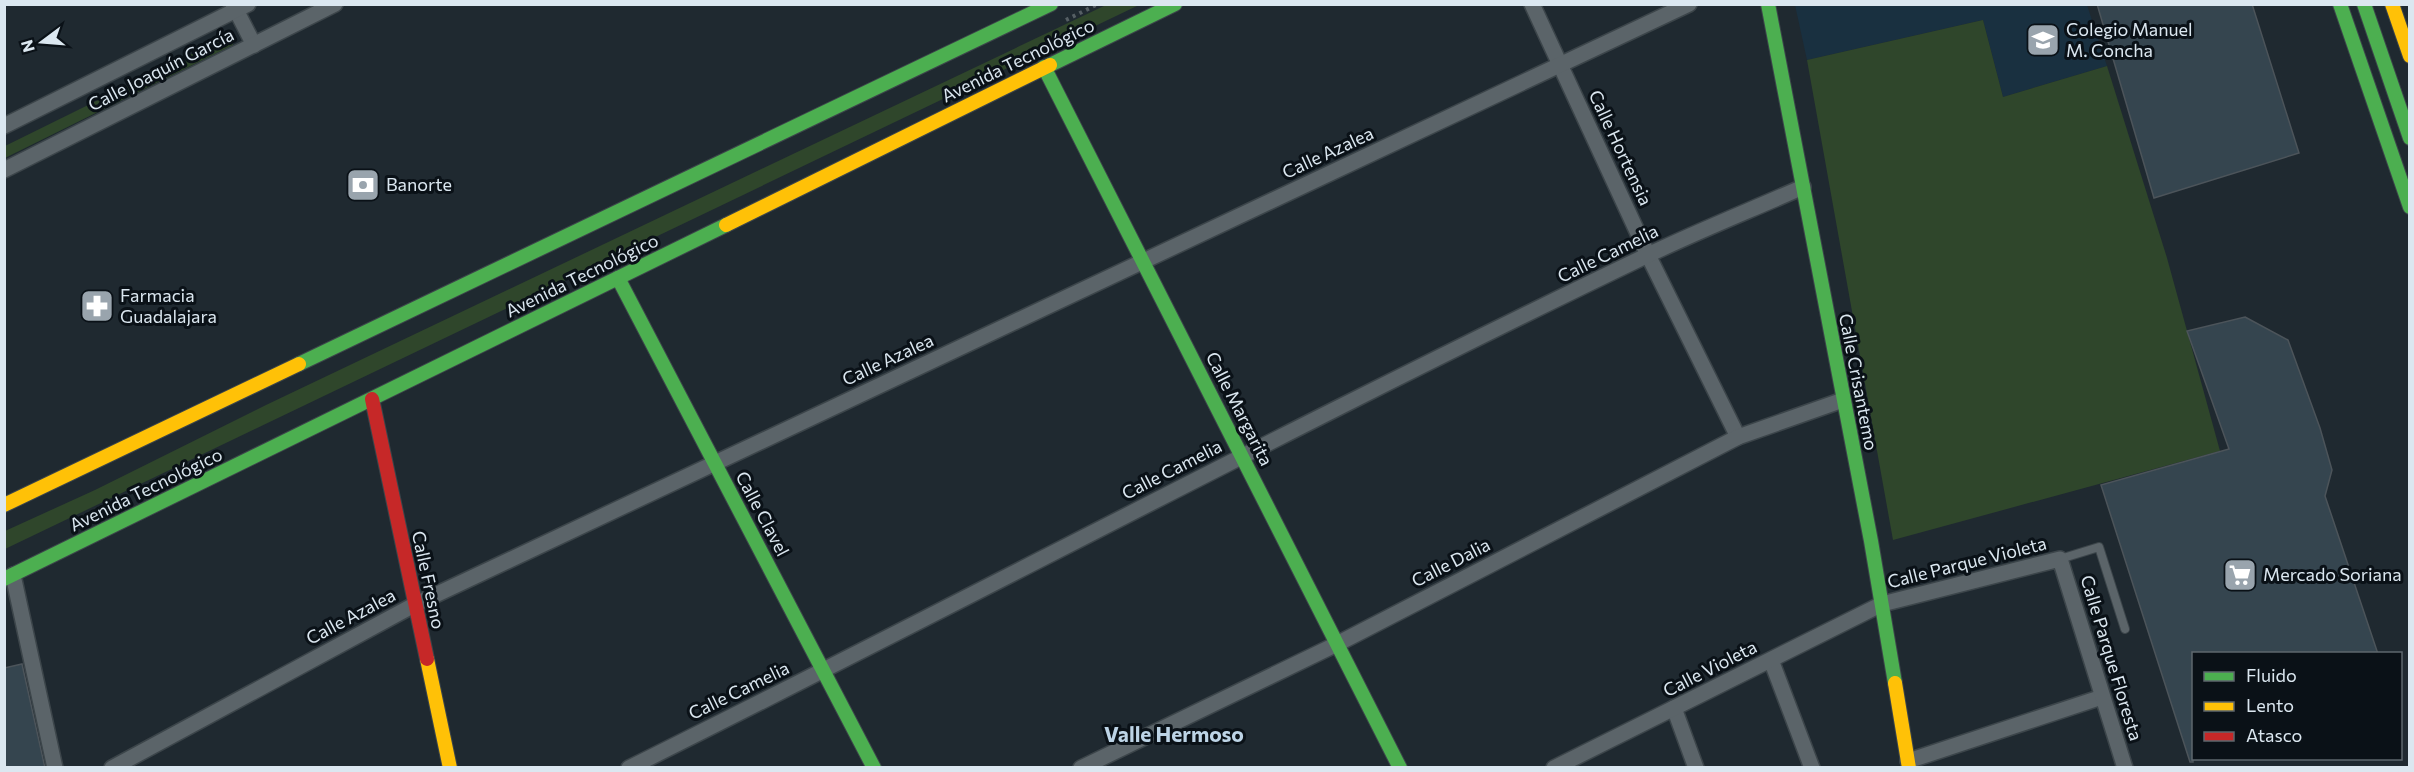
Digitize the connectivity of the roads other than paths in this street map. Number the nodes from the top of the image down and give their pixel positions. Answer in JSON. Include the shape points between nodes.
{"nodes":[{"id":1,"x":335,"y":4,"type":"edge"},
{"id":2,"x":1051,"y":4,"type":"edge"},
{"id":3,"x":1175,"y":4,"type":"edge"},
{"id":4,"x":1532,"y":4,"type":"edge"},
{"id":5,"x":1689,"y":4,"type":"edge"},
{"id":6,"x":1768,"y":4,"type":"edge"},
{"id":7,"x":2340,"y":4,"type":"edge"},
{"id":8,"x":2364,"y":4,"type":"edge"},
{"id":9,"x":2392,"y":4,"type":"edge"},
{"id":10,"x":239,"y":6,"type":"edge"},
{"id":11,"x":313,"y":9,"type":"edge"},
{"id":12,"x":254,"y":45,"type":"junction"},
{"id":13,"x":2409,"y":56,"type":"edge"},
{"id":14,"x":1560,"y":65,"type":"junction"},
{"id":15,"x":1044,"y":67,"type":"junction"},
{"id":16,"x":4,"y":126,"type":"edge"},
{"id":17,"x":2409,"y":138,"type":"edge"},
{"id":18,"x":4,"y":170,"type":"edge"},
{"id":19,"x":1803,"y":187,"type":"junction"},
{"id":20,"x":2409,"y":207,"type":"edge"},
{"id":21,"x":1648,"y":255,"type":"junction"},
{"id":22,"x":1143,"y":262,"type":"junction"},
{"id":23,"x":618,"y":278,"type":"junction"},
{"id":24,"x":372,"y":399,"type":"junction"},
{"id":25,"x":1843,"y":400,"type":"junction"},
{"id":26,"x":1738,"y":437,"type":"junction"},
{"id":27,"x":1243,"y":456,"type":"junction"},
{"id":28,"x":715,"y":464,"type":"junction"},
{"id":29,"x":4,"y":505,"type":"edge"},
{"id":30,"x":2060,"y":559,"type":"junction"},
{"id":31,"x":9,"y":577,"type":"edge"},
{"id":32,"x":1882,"y":604,"type":"junction"},
{"id":33,"x":414,"y":605,"type":"junction"},
{"id":34,"x":2125,"y":628,"type":"dead end"},
{"id":35,"x":1337,"y":644,"type":"junction"},
{"id":36,"x":1771,"y":660,"type":"junction"},
{"id":37,"x":825,"y":671,"type":"junction"},
{"id":38,"x":2102,"y":697,"type":"junction"},
{"id":39,"x":1674,"y":708,"type":"junction"},
{"id":40,"x":1573,"y":763,"type":"edge"},
{"id":41,"x":1908,"y":764,"type":"edge"},
{"id":42,"x":55,"y":768,"type":"edge"},
{"id":43,"x":112,"y":768,"type":"edge"},
{"id":44,"x":450,"y":768,"type":"edge"},
{"id":45,"x":629,"y":768,"type":"edge"},
{"id":46,"x":874,"y":768,"type":"edge"},
{"id":47,"x":1081,"y":768,"type":"edge"},
{"id":48,"x":1400,"y":768,"type":"edge"},
{"id":49,"x":1554,"y":768,"type":"edge"},
{"id":50,"x":1696,"y":768,"type":"edge"},
{"id":51,"x":1812,"y":768,"type":"edge"},
{"id":52,"x":2126,"y":768,"type":"edge"}],
"edges":[{"from":1,"to":11,"type":"street","name":"Calle Joaquín García"},
{"from":2,"to":29,"type":"main road","name":"Avenida Tecnológico"},
{"from":3,"to":15,"type":"main road","name":"Avenida Tecnológico"},
{"from":4,"to":14,"type":"street","name":"Calle Hortensia"},
{"from":5,"to":14,"type":"street","name":"Calle Azalea"},
{"from":6,"to":19,"type":"main road","name":"Calle Crisantemo"},
{"from":7,"to":20,"type":"main road"},
{"from":8,"to":17,"type":"main road"},
{"from":9,"to":13,"type":"main road"},
{"from":10,"to":12,"type":"street"},
{"from":10,"to":16,"type":"street","name":"Calle Joaquín García"},
{"from":11,"to":12,"type":"street","name":"Calle Joaquín García"},
{"from":12,"to":18,"type":"street","name":"Calle Joaquín García"},
{"from":14,"to":21,"type":"street","name":"Calle Hortensia"},
{"from":14,"to":22,"type":"street","name":"Calle Azalea"},
{"from":15,"to":22,"type":"main road","name":"Calle Margarita"},
{"from":15,"to":23,"type":"main road","name":"Avenida Tecnológico"},
{"from":19,"to":21,"type":"street","name":"Calle Camelia"},
{"from":19,"to":25,"type":"main road","name":"Calle Crisantemo"},
{"from":21,"to":26,"type":"street","name":"Calle Hortensia"},
{"from":21,"to":27,"type":"street","name":"Calle Camelia"},
{"from":22,"to":27,"type":"main road","name":"Calle Margarita"},
{"from":22,"to":28,"type":"street","name":"Calle Azalea"},
{"from":23,"to":24,"type":"main road","name":"Avenida Tecnológico"},
{"from":23,"to":28,"type":"main road","name":"Calle Clavel"},
{"from":24,"to":31,"type":"main road","name":"Avenida Tecnológico"},
{"from":24,"to":33,"type":"main road","name":"Calle Fresno"},
{"from":25,"to":26,"type":"street","name":"Calle Dalia"},
{"from":25,"to":32,"type":"main road","name":"Calle Crisantemo"},
{"from":26,"to":35,"type":"street","name":"Calle Dalia"},
{"from":27,"to":35,"type":"main road","name":"Calle Margarita"},
{"from":27,"to":37,"type":"street","name":"Calle Camelia"},
{"from":28,"to":33,"type":"street","name":"Calle Azalea"},
{"from":28,"to":37,"type":"main road","name":"Calle Clavel"},
{"from":30,"to":32,"type":"street","name":"Calle Parque Violeta"},
{"from":30,"to":34,"type":"lane","via":[[2099,547]]},
{"from":30,"to":38,"type":"street","name":"Calle Parque Floresta"},
{"from":31,"to":42,"type":"street"},
{"from":32,"to":36,"type":"street","name":"Calle Violeta"},
{"from":32,"to":41,"type":"main road","name":"Calle Crisantemo"},
{"from":33,"to":43,"type":"street","name":"Calle Azalea"},
{"from":33,"to":44,"type":"main road","name":"Calle Fresno"},
{"from":35,"to":47,"type":"street","name":"Calle Dalia"},
{"from":35,"to":48,"type":"main road","name":"Calle Margarita"},
{"from":36,"to":39,"type":"street","name":"Calle Violeta"},
{"from":36,"to":51,"type":"street"},
{"from":37,"to":45,"type":"street","name":"Calle Camelia"},
{"from":37,"to":46,"type":"main road","name":"Calle Clavel"},
{"from":38,"to":41,"type":"street"},
{"from":38,"to":52,"type":"street","name":"Calle Parque Floresta"},
{"from":39,"to":40,"type":"street","name":"Calle Violeta"},
{"from":39,"to":50,"type":"street"},
{"from":40,"to":49,"type":"street","name":"Calle Violeta"}]}
